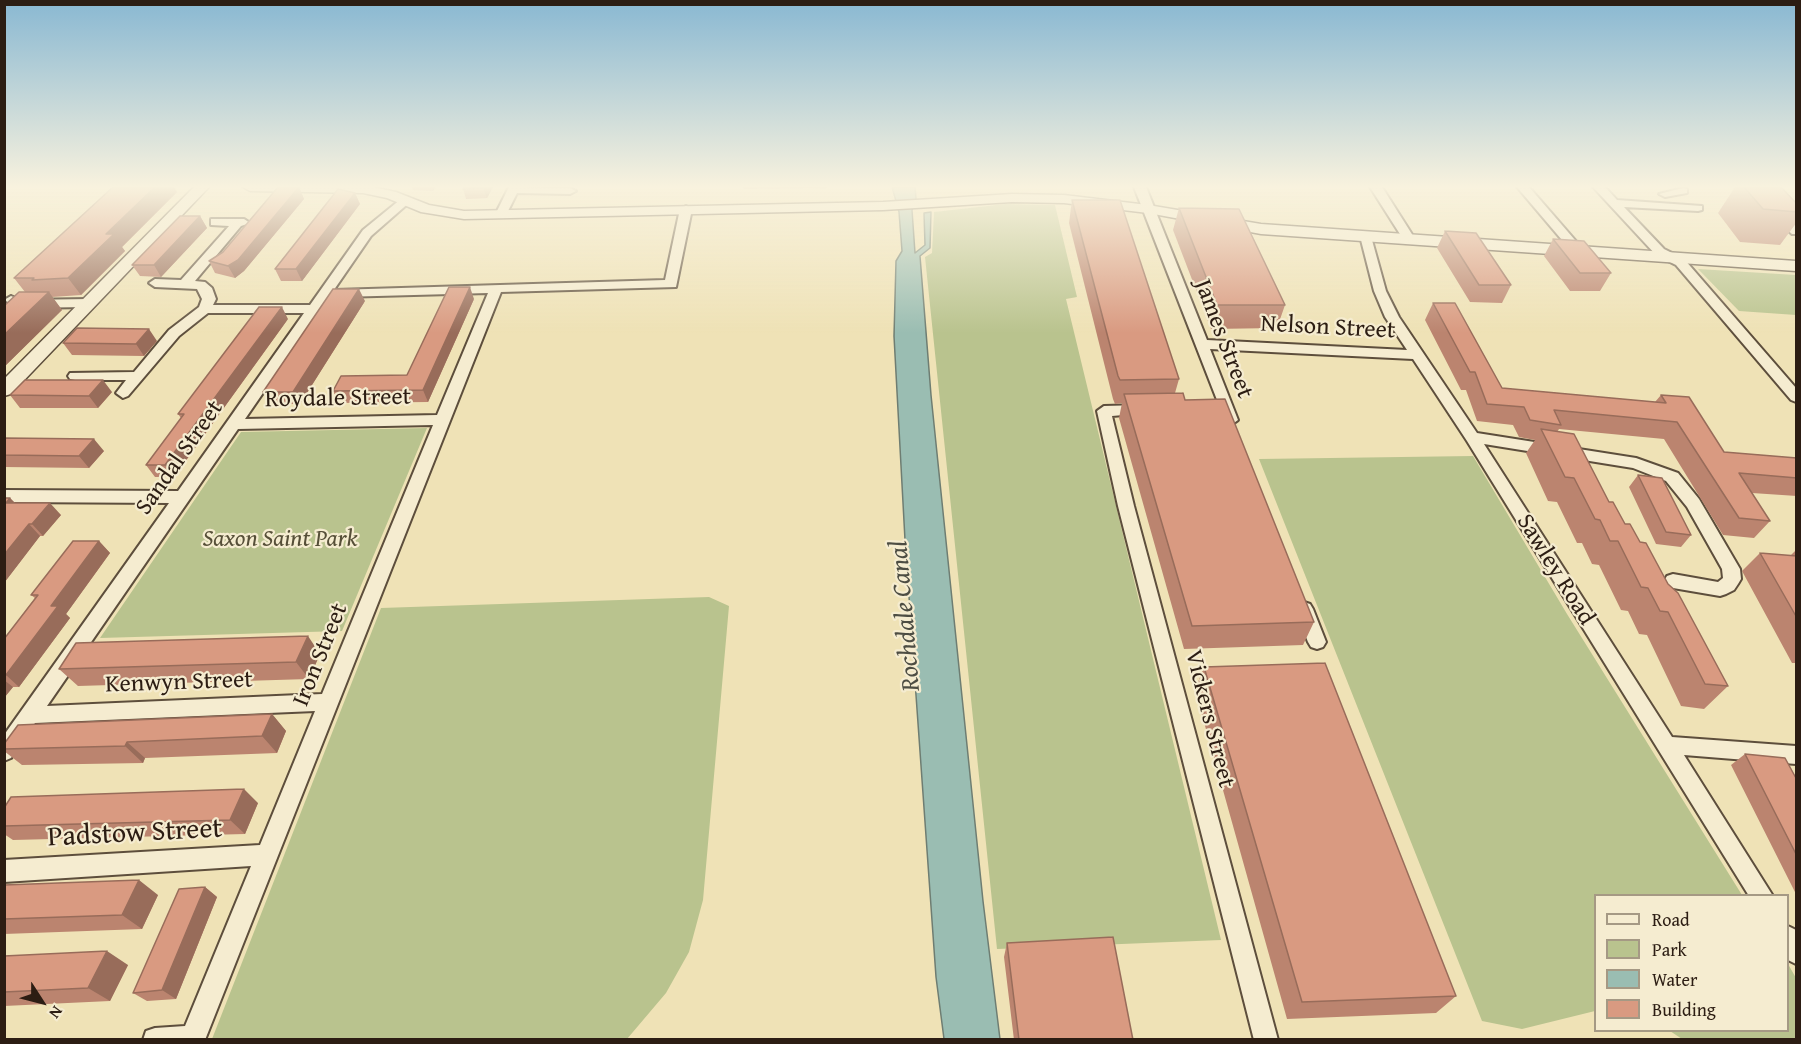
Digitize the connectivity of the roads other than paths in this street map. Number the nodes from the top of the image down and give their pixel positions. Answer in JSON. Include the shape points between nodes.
{"nodes":[{"id":1,"x":155,"y":236,"type":"edge"},
{"id":2,"x":230,"y":236,"type":"edge"},
{"id":3,"x":365,"y":236,"type":"edge"},
{"id":4,"x":681,"y":236,"type":"edge"},
{"id":5,"x":1158,"y":236,"type":"edge"},
{"id":6,"x":1362,"y":236,"type":"edge"},
{"id":7,"x":1366,"y":236,"type":"junction"},
{"id":8,"x":1407,"y":236,"type":"edge"},
{"id":9,"x":1565,"y":236,"type":"edge"},
{"id":10,"x":1645,"y":236,"type":"edge"},
{"id":11,"x":1409,"y":239,"type":"junction"},
{"id":12,"x":1577,"y":250,"type":"junction"},
{"id":13,"x":1671,"y":257,"type":"junction"},
{"id":14,"x":1797,"y":266,"type":"edge"},
{"id":15,"x":155,"y":283,"type":"dead end"},
{"id":16,"x":186,"y":283,"type":"junction"},
{"id":17,"x":496,"y":288,"type":"junction"},
{"id":18,"x":328,"y":293,"type":"junction"},
{"id":19,"x":11,"y":300,"type":"edge"},
{"id":20,"x":89,"y":303,"type":"junction"},
{"id":21,"x":205,"y":309,"type":"junction"},
{"id":22,"x":316,"y":309,"type":"junction"},
{"id":23,"x":1201,"y":344,"type":"junction"},
{"id":24,"x":1416,"y":355,"type":"junction"},
{"id":25,"x":75,"y":376,"type":"dead end"},
{"id":26,"x":136,"y":376,"type":"junction"},
{"id":27,"x":4,"y":390,"type":"edge"},
{"id":28,"x":123,"y":393,"type":"dead end"},
{"id":29,"x":1797,"y":397,"type":"edge"},
{"id":30,"x":1160,"y":410,"type":"edge"},
{"id":31,"x":444,"y":420,"type":"junction"},
{"id":32,"x":234,"y":424,"type":"junction"},
{"id":33,"x":1235,"y":432,"type":"edge"},
{"id":34,"x":1472,"y":436,"type":"junction"},
{"id":35,"x":4,"y":496,"type":"edge"},
{"id":36,"x":182,"y":497,"type":"junction"},
{"id":37,"x":1673,"y":581,"type":"dead end"},
{"id":38,"x":1300,"y":597,"type":"edge"},
{"id":39,"x":1317,"y":642,"type":"dead end"},
{"id":40,"x":330,"y":702,"type":"junction"},
{"id":41,"x":30,"y":715,"type":"junction"},
{"id":42,"x":1668,"y":745,"type":"junction"},
{"id":43,"x":4,"y":752,"type":"edge"},
{"id":44,"x":1797,"y":755,"type":"edge"},
{"id":45,"x":268,"y":855,"type":"junction"},
{"id":46,"x":4,"y":871,"type":"edge"},
{"id":47,"x":1761,"y":894,"type":"edge"},
{"id":48,"x":1789,"y":939,"type":"edge"},
{"id":49,"x":1797,"y":952,"type":"edge"},
{"id":50,"x":192,"y":1039,"type":"edge"},
{"id":51,"x":155,"y":1040,"type":"edge"},
{"id":52,"x":1266,"y":1040,"type":"edge"}],
"edges":[{"from":1,"to":20,"type":"street"},
{"from":2,"to":16,"type":"street"},
{"from":3,"to":18,"type":"street","name":"Sandal Street"},
{"from":4,"to":17,"type":"street","via":[[671,284]]},
{"from":5,"to":23,"type":"street","name":"James Street"},
{"from":6,"to":7,"type":"street"},
{"from":7,"to":11,"type":"street"},
{"from":7,"to":24,"type":"street","name":"Sawley Road","via":[[1380,291]]},
{"from":8,"to":11,"type":"street"},
{"from":9,"to":12,"type":"street"},
{"from":10,"to":13,"type":"street","via":[[1660,252]]},
{"from":11,"to":12,"type":"street"},
{"from":12,"to":13,"type":"street"},
{"from":13,"to":14,"type":"street"},
{"from":13,"to":29,"type":"street","via":[[1680,262]]},
{"from":15,"to":16,"type":"street"},
{"from":16,"to":21,"type":"street","via":[[200,285],[207,291]]},
{"from":17,"to":18,"type":"street"},
{"from":17,"to":31,"type":"street","name":"Iron Street"},
{"from":18,"to":22,"type":"street","name":"Sandal Street"},
{"from":19,"to":20,"type":"street","via":[[19,304]]},
{"from":20,"to":27,"type":"street"},
{"from":21,"to":22,"type":"street"},
{"from":21,"to":26,"type":"street","via":[[174,333]]},
{"from":22,"to":32,"type":"street","name":"Sandal Street"},
{"from":23,"to":24,"type":"street","name":"Nelson Street"},
{"from":23,"to":33,"type":"street","name":"James Street","via":[[1221,410]]},
{"from":24,"to":34,"type":"street","name":"Sawley Road"},
{"from":25,"to":26,"type":"street"},
{"from":26,"to":28,"type":"street"},
{"from":30,"to":52,"type":"street","name":"Vickers Street","via":[[1104,411]]},
{"from":31,"to":32,"type":"street","name":"Roydale Street"},
{"from":31,"to":40,"type":"street","name":"Iron Street"},
{"from":32,"to":36,"type":"street","name":"Sandal Street"},
{"from":34,"to":37,"type":"street","via":[[1636,463],[1672,477],[1693,503],[1731,569],[1732,579],[1720,589]]},
{"from":34,"to":42,"type":"street","name":"Sawley Road","via":[[1587,623]]},
{"from":35,"to":36,"type":"street"},
{"from":36,"to":41,"type":"street","name":"Sandal Street"},
{"from":38,"to":39,"type":"street"},
{"from":40,"to":41,"type":"street","name":"Kenwyn Street"},
{"from":40,"to":45,"type":"street","name":"Iron Street"},
{"from":41,"to":43,"type":"street","name":"Sandal Street"},
{"from":42,"to":44,"type":"street"},
{"from":42,"to":47,"type":"street","name":"Sawley Road"},
{"from":45,"to":46,"type":"street","name":"Padstow Street"},
{"from":45,"to":50,"type":"street","name":"Iron Street"},
{"from":48,"to":49,"type":"street"},
{"from":50,"to":51,"type":"street"}]}
